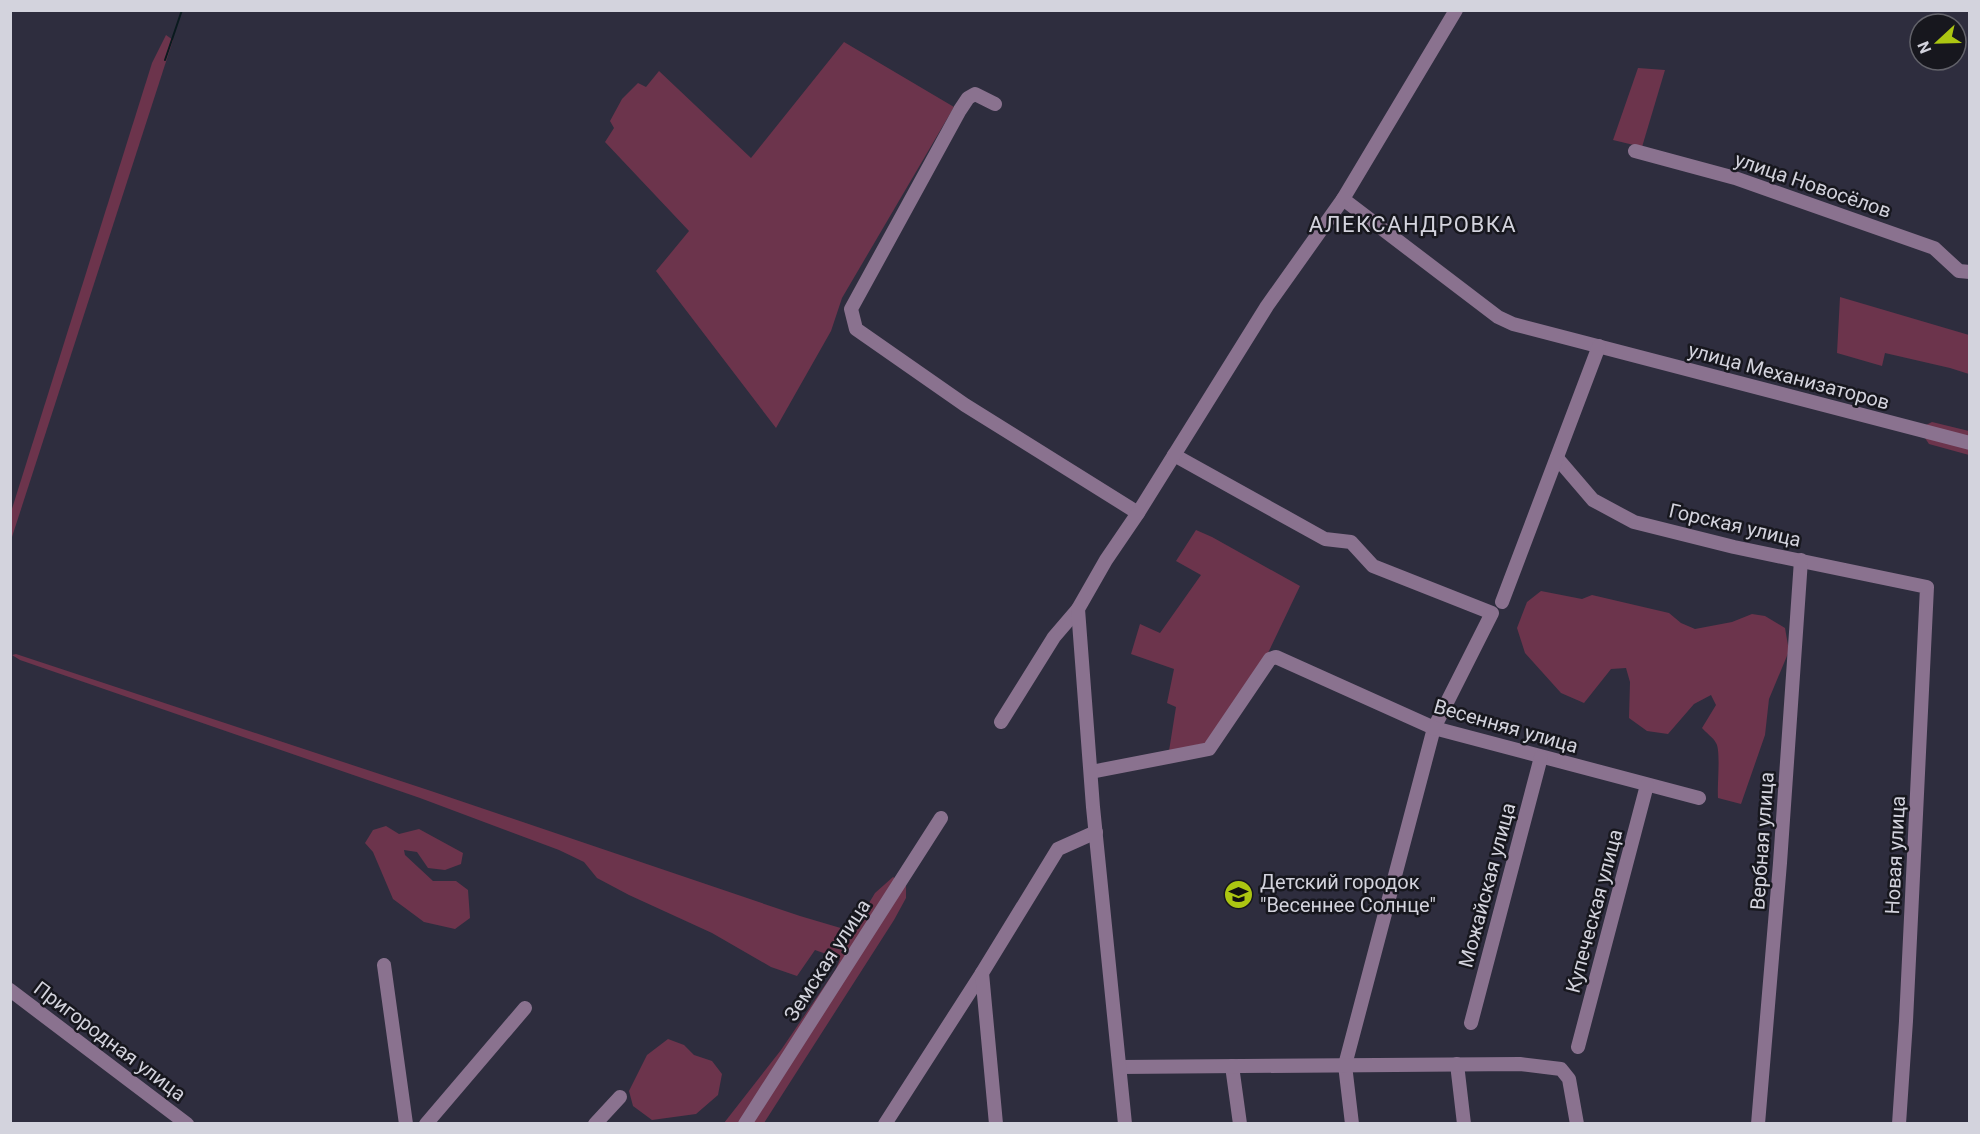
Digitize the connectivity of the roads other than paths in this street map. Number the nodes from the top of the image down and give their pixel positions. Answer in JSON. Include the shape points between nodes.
{"nodes":[{"id":1,"x":1456,"y":10,"type":"edge"},
{"id":2,"x":995,"y":104,"type":"dead end"},
{"id":3,"x":1635,"y":151,"type":"dead end"},
{"id":4,"x":1343,"y":199,"type":"junction"},
{"id":5,"x":1970,"y":272,"type":"edge"},
{"id":6,"x":1599,"y":346,"type":"junction"},
{"id":7,"x":1970,"y":443,"type":"edge"},
{"id":8,"x":1174,"y":455,"type":"junction"},
{"id":9,"x":1557,"y":458,"type":"junction"},
{"id":10,"x":1138,"y":513,"type":"junction"},
{"id":11,"x":1801,"y":560,"type":"junction"},
{"id":12,"x":1927,"y":587,"type":"joint"},
{"id":13,"x":1502,"y":602,"type":"dead end"},
{"id":14,"x":1078,"y":609,"type":"junction"},
{"id":15,"x":1001,"y":722,"type":"dead end"},
{"id":16,"x":1434,"y":728,"type":"junction"},
{"id":17,"x":1541,"y":757,"type":"junction"},
{"id":18,"x":1090,"y":772,"type":"junction"},
{"id":19,"x":1647,"y":785,"type":"junction"},
{"id":20,"x":1699,"y":798,"type":"dead end"},
{"id":21,"x":941,"y":818,"type":"dead end"},
{"id":22,"x":1096,"y":832,"type":"junction"},
{"id":23,"x":384,"y":965,"type":"dead end"},
{"id":24,"x":982,"y":973,"type":"junction"},
{"id":25,"x":10,"y":990,"type":"edge"},
{"id":26,"x":525,"y":1008,"type":"dead end"},
{"id":27,"x":1471,"y":1023,"type":"dead end"},
{"id":28,"x":1578,"y":1047,"type":"dead end"},
{"id":29,"x":1456,"y":1064,"type":"junction"},
{"id":30,"x":1345,"y":1065,"type":"junction"},
{"id":31,"x":1232,"y":1066,"type":"junction"},
{"id":32,"x":1120,"y":1067,"type":"junction"},
{"id":33,"x":620,"y":1097,"type":"dead end"},
{"id":34,"x":187,"y":1124,"type":"edge"},
{"id":35,"x":406,"y":1124,"type":"edge"},
{"id":36,"x":426,"y":1124,"type":"edge"},
{"id":37,"x":596,"y":1124,"type":"edge"},
{"id":38,"x":745,"y":1124,"type":"edge"},
{"id":39,"x":885,"y":1124,"type":"edge"},
{"id":40,"x":996,"y":1124,"type":"edge"},
{"id":41,"x":1125,"y":1124,"type":"edge"},
{"id":42,"x":1240,"y":1124,"type":"edge"},
{"id":43,"x":1352,"y":1124,"type":"edge"},
{"id":44,"x":1464,"y":1124,"type":"edge"},
{"id":45,"x":1577,"y":1124,"type":"edge"},
{"id":46,"x":1758,"y":1124,"type":"edge"},
{"id":47,"x":1899,"y":1124,"type":"edge"}],
"edges":[{"from":1,"to":4,"type":"street"},
{"from":2,"to":10,"type":"street","via":[[975,94],[960,110],[851,309],[856,329],[965,405]]},
{"from":3,"to":5,"type":"street","name":"улица Новосёлов","via":[[1736,178],[1934,248],[1959,271]]},
{"from":4,"to":6,"type":"street","name":"улица Механизаторов","via":[[1498,317]]},
{"from":4,"to":8,"type":"street","via":[[1267,306]]},
{"from":6,"to":7,"type":"street","name":"улица Механизаторов"},
{"from":6,"to":9,"type":"street"},
{"from":8,"to":10,"type":"street"},
{"from":8,"to":16,"type":"street","via":[[1325,539],[1350,542],[1373,566],[1492,613]]},
{"from":9,"to":11,"type":"street","name":"Горская улица","via":[[1593,500],[1634,522],[1734,548]]},
{"from":9,"to":13,"type":"street"},
{"from":10,"to":14,"type":"street"},
{"from":11,"to":12,"type":"street","name":"Горская улица"},
{"from":11,"to":46,"type":"street","name":"Вербная улица"},
{"from":12,"to":47,"type":"street","name":"Новая улица"},
{"from":14,"to":15,"type":"street","via":[[1054,637]]},
{"from":14,"to":18,"type":"street"},
{"from":16,"to":17,"type":"street","name":"Весенняя улица"},
{"from":16,"to":18,"type":"street","name":"Весенняя улица","via":[[1276,657],[1270,659],[1209,749]]},
{"from":16,"to":30,"type":"street"},
{"from":17,"to":19,"type":"street","name":"Весенняя улица"},
{"from":17,"to":27,"type":"street","name":"Можайская улица"},
{"from":18,"to":22,"type":"street"},
{"from":19,"to":20,"type":"street","name":"Весенняя улица"},
{"from":19,"to":28,"type":"street","name":"Купеческая улица"},
{"from":21,"to":38,"type":"street","name":"Земская улица"},
{"from":22,"to":24,"type":"street","via":[[1058,849]]},
{"from":22,"to":32,"type":"street"},
{"from":23,"to":35,"type":"street"},
{"from":24,"to":39,"type":"street"},
{"from":24,"to":40,"type":"street"},
{"from":25,"to":34,"type":"street","name":"Пригородная улица"},
{"from":26,"to":36,"type":"street"},
{"from":29,"to":30,"type":"street"},
{"from":29,"to":44,"type":"street"},
{"from":29,"to":45,"type":"street","via":[[1520,1064],[1561,1069],[1569,1079]]},
{"from":30,"to":31,"type":"street"},
{"from":30,"to":43,"type":"street"},
{"from":31,"to":32,"type":"street"},
{"from":31,"to":42,"type":"street"},
{"from":32,"to":41,"type":"street"},
{"from":33,"to":37,"type":"street"}]}
